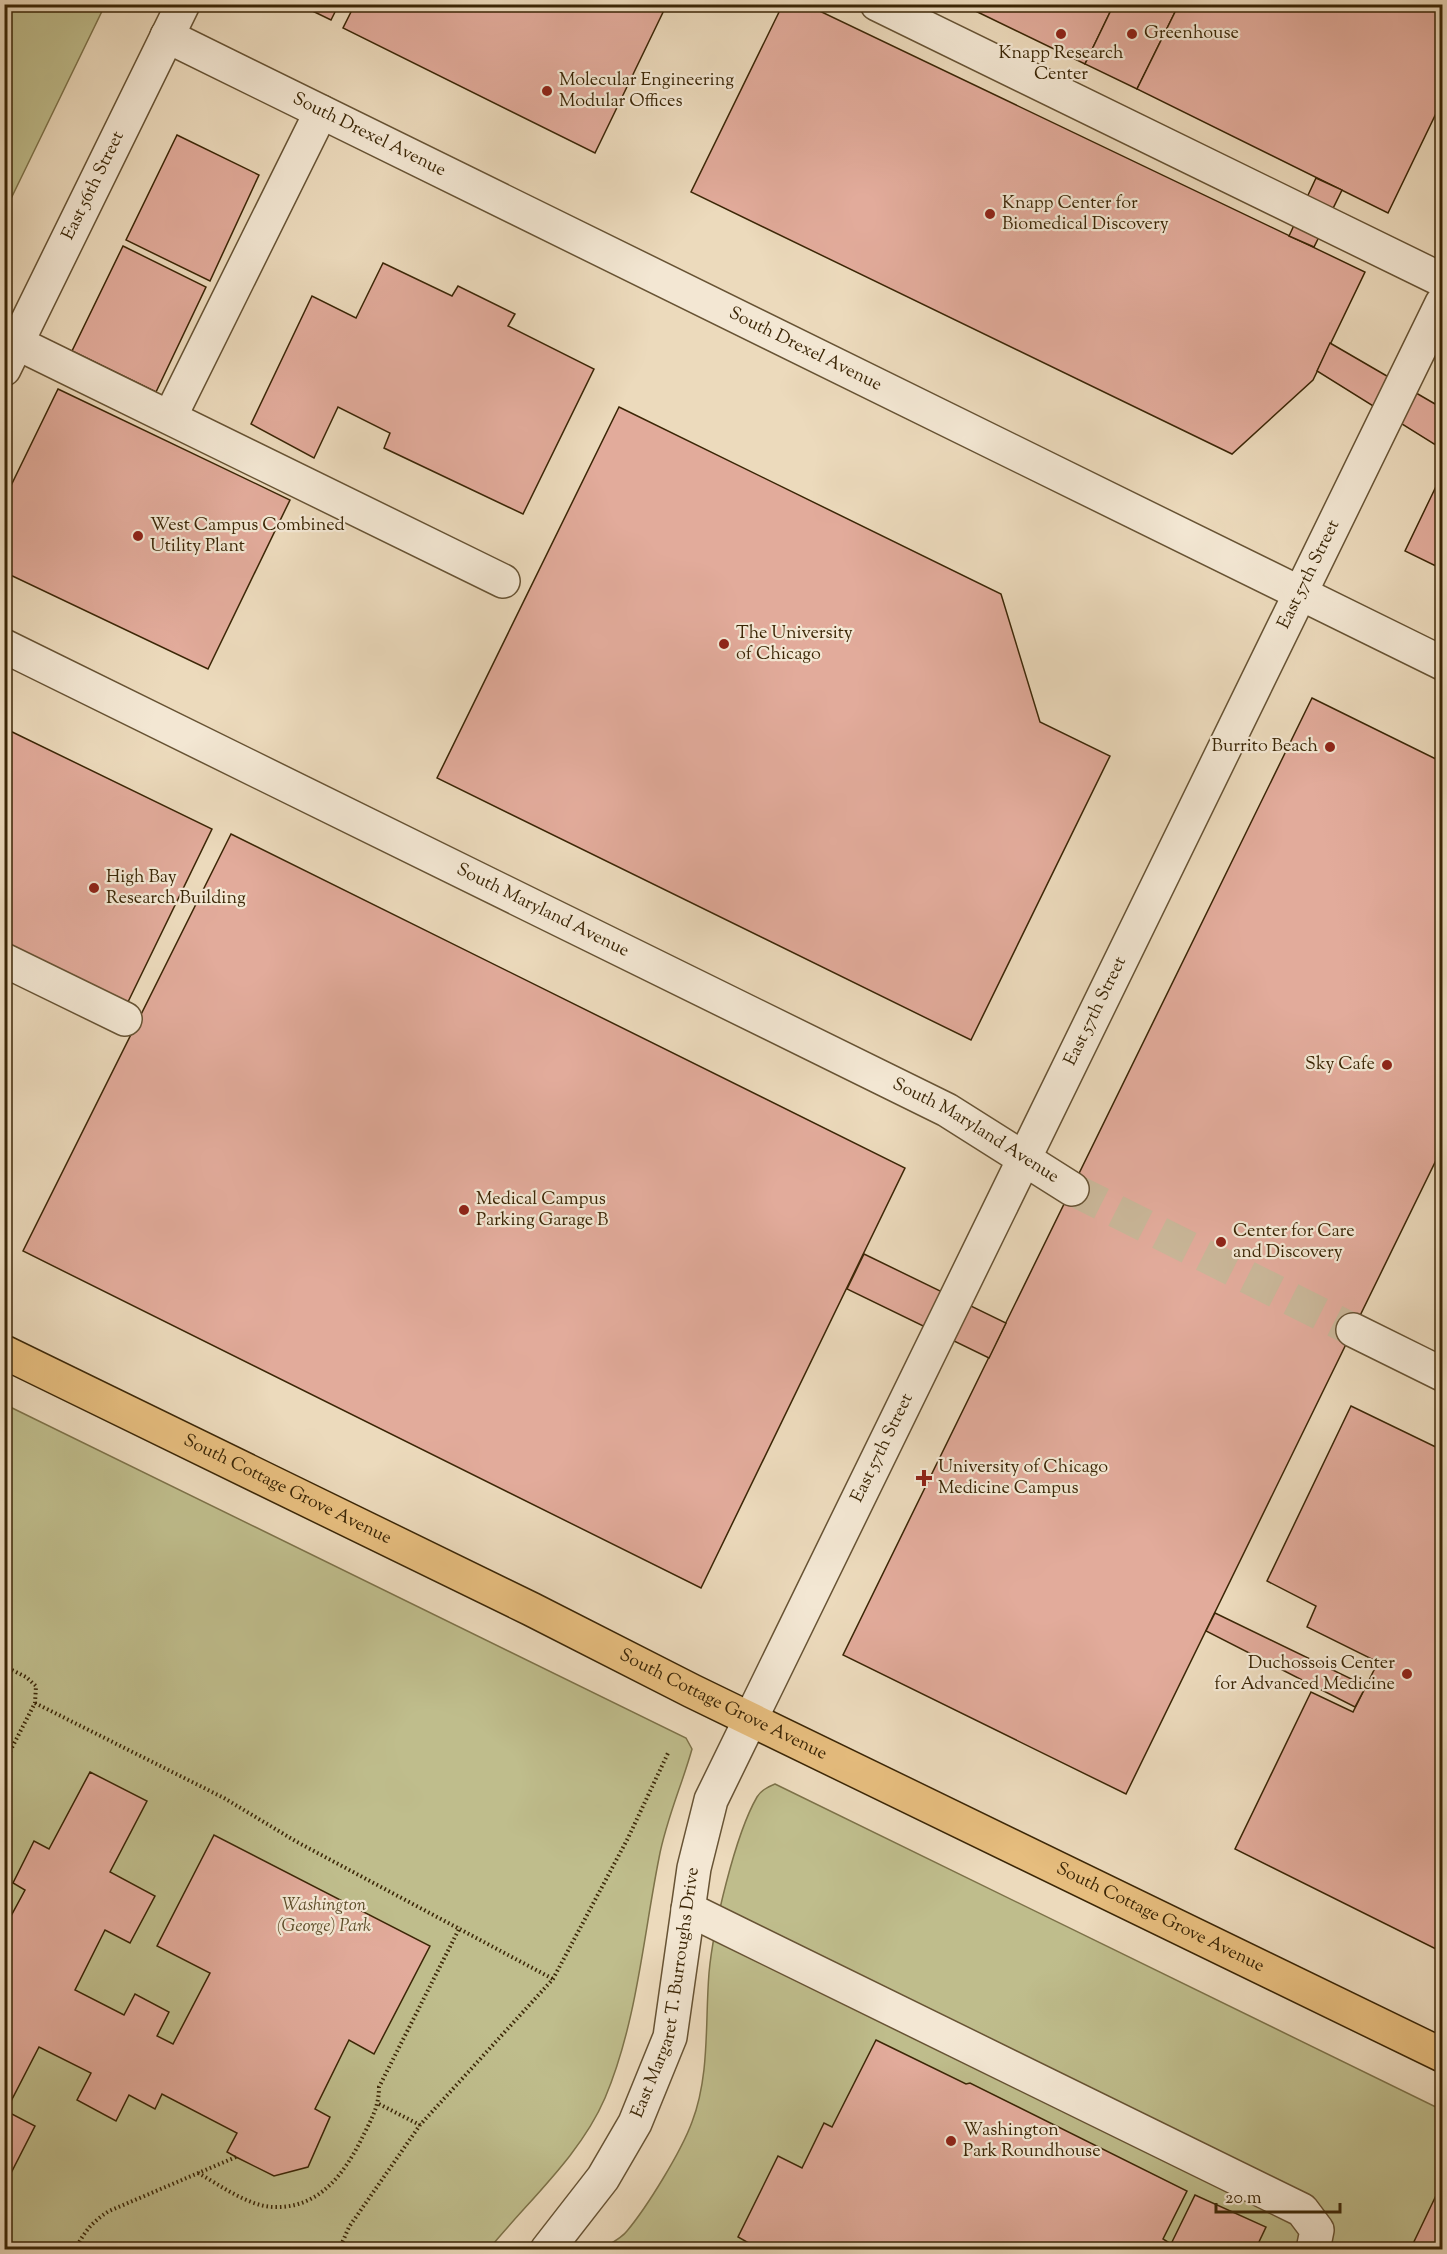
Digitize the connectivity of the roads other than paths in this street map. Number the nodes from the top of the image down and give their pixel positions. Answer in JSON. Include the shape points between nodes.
{"nodes":[{"id":1,"x":183,"y":4,"type":"edge"},
{"id":2,"x":878,"y":4,"type":"edge"},
{"id":3,"x":167,"y":36,"type":"junction"},
{"id":4,"x":321,"y":112,"type":"junction"},
{"id":5,"x":1443,"y":280,"type":"edge"},
{"id":6,"x":1443,"y":303,"type":"edge"},
{"id":7,"x":11,"y":356,"type":"edge"},
{"id":8,"x":170,"y":417,"type":"junction"},
{"id":9,"x":503,"y":581,"type":"dead end"},
{"id":10,"x":1300,"y":594,"type":"junction"},
{"id":11,"x":4,"y":646,"type":"edge"},
{"id":12,"x":1443,"y":663,"type":"edge"},
{"id":13,"x":4,"y":960,"type":"edge"},
{"id":14,"x":125,"y":1019,"type":"dead end"},
{"id":15,"x":1023,"y":1159,"type":"junction"},
{"id":16,"x":1072,"y":1189,"type":"tunnel mouth"},
{"id":17,"x":1353,"y":1330,"type":"tunnel mouth"},
{"id":18,"x":4,"y":1352,"type":"edge"},
{"id":19,"x":1443,"y":1374,"type":"edge"},
{"id":20,"x":749,"y":1718,"type":"junction"},
{"id":21,"x":688,"y":1909,"type":"junction"},
{"id":22,"x":1443,"y":2055,"type":"edge"},
{"id":23,"x":547,"y":2250,"type":"edge"},
{"id":24,"x":1313,"y":2250,"type":"edge"}],
"edges":[{"from":1,"to":3,"type":"street","name":"East 56th Street"},
{"from":2,"to":5,"type":"street"},
{"from":3,"to":4,"type":"street","name":"South Drexel Avenue"},
{"from":3,"to":7,"type":"street","name":"East 56th Street"},
{"from":4,"to":8,"type":"street"},
{"from":4,"to":10,"type":"street","name":"South Drexel Avenue"},
{"from":6,"to":10,"type":"street","name":"East 57th Street"},
{"from":7,"to":8,"type":"street"},
{"from":8,"to":9,"type":"street"},
{"from":10,"to":12,"type":"street","name":"South Drexel Avenue"},
{"from":10,"to":15,"type":"street","name":"East 57th Street"},
{"from":11,"to":15,"type":"street","name":"South Maryland Avenue","via":[[947,1110]]},
{"from":13,"to":14,"type":"street"},
{"from":15,"to":16,"type":"street","name":"South Maryland Avenue"},
{"from":15,"to":20,"type":"street","name":"East 57th Street"},
{"from":17,"to":19,"type":"street"},
{"from":18,"to":20,"type":"main road","name":"South Cottage Grove Avenue"},
{"from":20,"to":21,"type":"street","name":"East Margaret T. Burroughs Drive","via":[[711,1800]]},
{"from":20,"to":22,"type":"main road","name":"South Cottage Grove Avenue"},
{"from":21,"to":23,"type":"street","name":"East Margaret T. Burroughs Drive","via":[[670,2037],[635,2123],[603,2178]]},
{"from":21,"to":24,"type":"street","via":[[1302,2210],[1317,2230]]}]}
